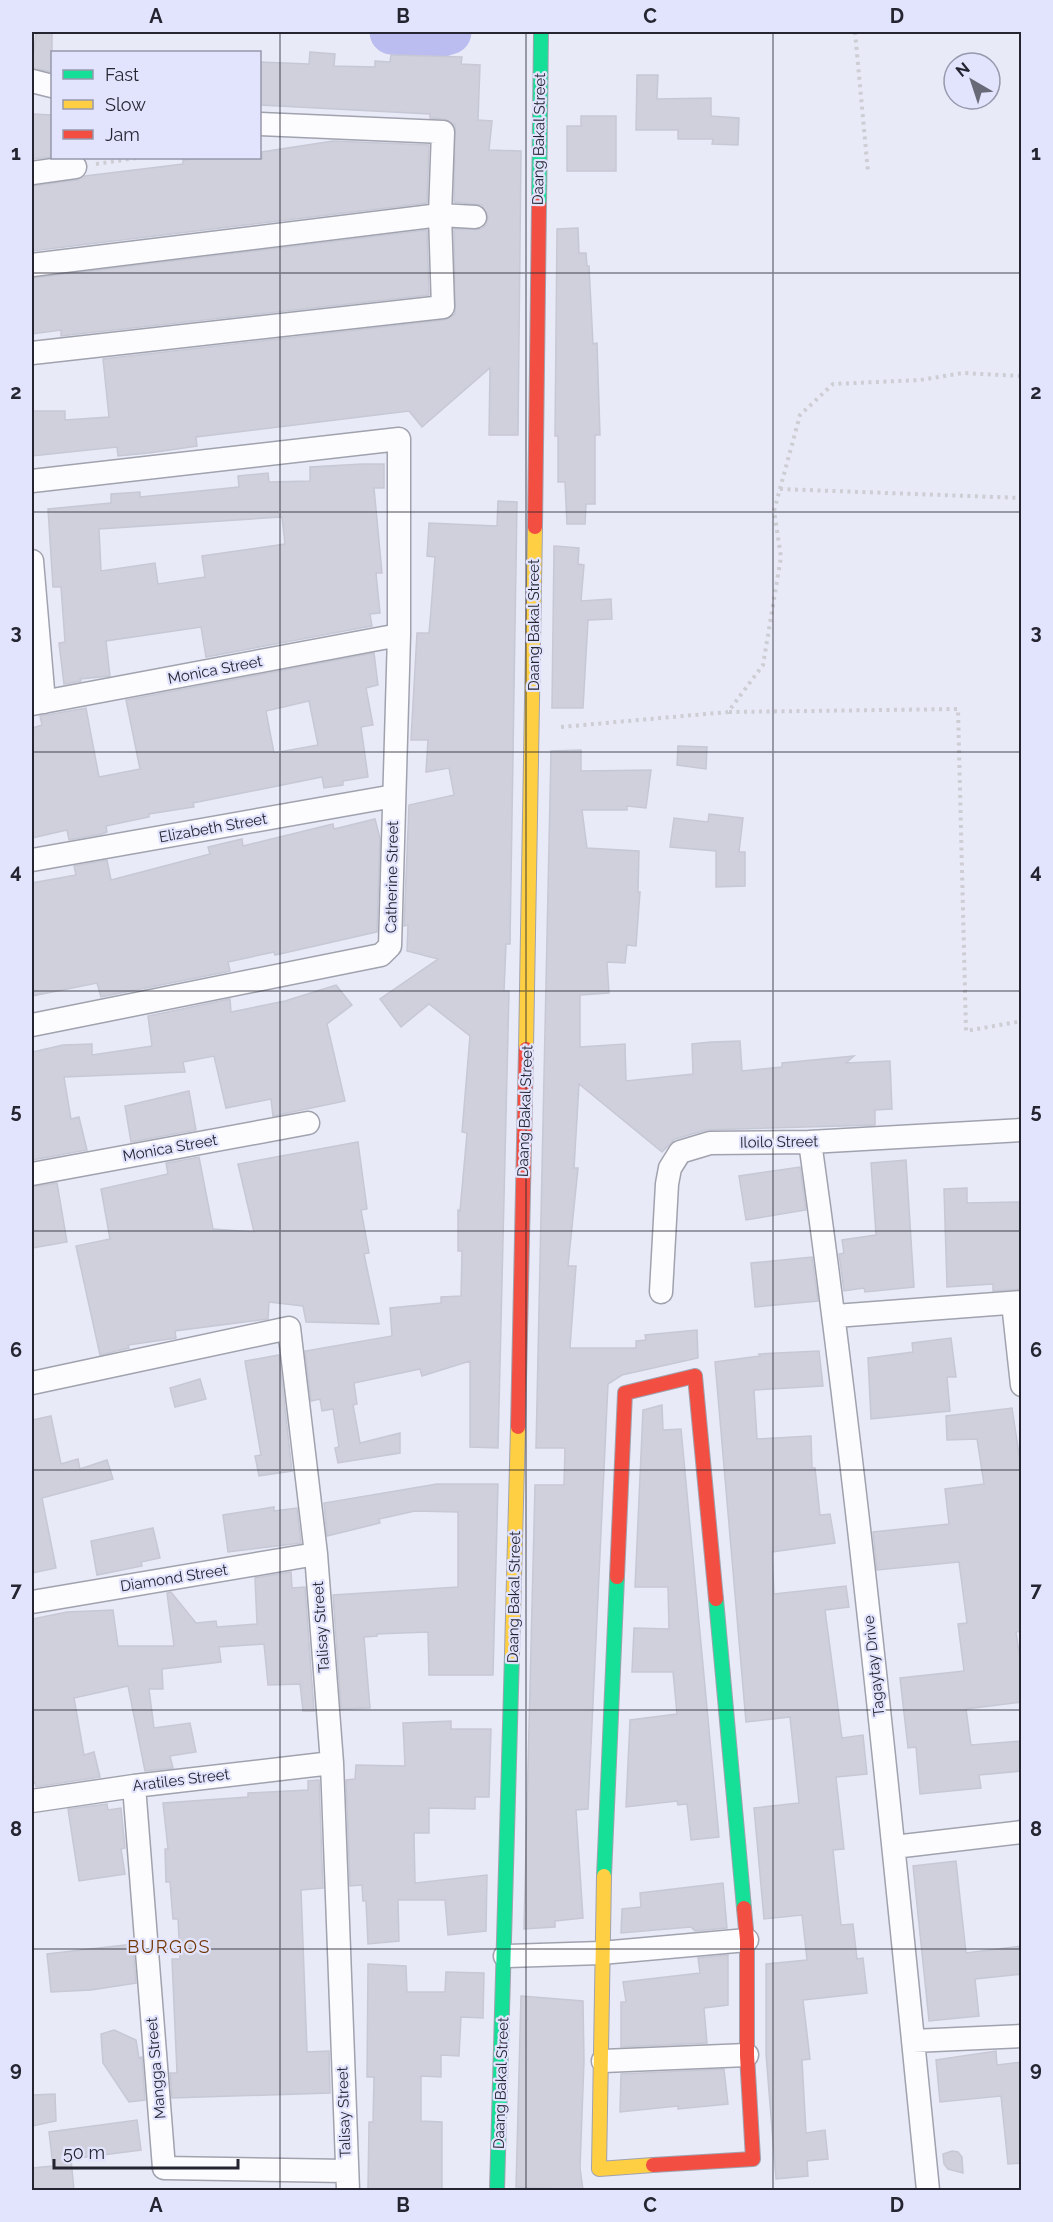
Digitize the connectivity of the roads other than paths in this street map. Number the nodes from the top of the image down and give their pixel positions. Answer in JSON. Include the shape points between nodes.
{"nodes":[{"id":1,"x":542,"y":32,"type":"edge"},
{"id":2,"x":32,"y":81,"type":"edge"},
{"id":3,"x":51,"y":86,"type":"edge"},
{"id":4,"x":261,"y":124,"type":"edge"},
{"id":5,"x":75,"y":167,"type":"road end"},
{"id":6,"x":32,"y":173,"type":"edge"},
{"id":7,"x":440,"y":215,"type":"junction"},
{"id":8,"x":475,"y":218,"type":"dead end"},
{"id":9,"x":32,"y":265,"type":"edge"},
{"id":10,"x":32,"y":353,"type":"edge"},
{"id":11,"x":32,"y":481,"type":"edge"},
{"id":12,"x":32,"y":561,"type":"edge"},
{"id":13,"x":399,"y":635,"type":"junction"},
{"id":14,"x":38,"y":703,"type":"edge"},
{"id":15,"x":394,"y":796,"type":"junction"},
{"id":16,"x":32,"y":860,"type":"edge"},
{"id":17,"x":32,"y":1025,"type":"edge"},
{"id":18,"x":308,"y":1123,"type":"dead end"},
{"id":19,"x":1022,"y":1130,"type":"edge"},
{"id":20,"x":810,"y":1142,"type":"junction"},
{"id":21,"x":32,"y":1173,"type":"edge"},
{"id":22,"x":661,"y":1292,"type":"dead end"},
{"id":23,"x":1017,"y":1302,"type":"edge"},
{"id":24,"x":835,"y":1316,"type":"junction"},
{"id":25,"x":32,"y":1383,"type":"edge"},
{"id":26,"x":1022,"y":1385,"type":"edge"},
{"id":27,"x":316,"y":1554,"type":"junction"},
{"id":28,"x":32,"y":1602,"type":"edge"},
{"id":29,"x":332,"y":1762,"type":"junction"},
{"id":30,"x":134,"y":1786,"type":"junction"},
{"id":31,"x":32,"y":1801,"type":"edge"},
{"id":32,"x":1022,"y":1832,"type":"edge"},
{"id":33,"x":894,"y":1848,"type":"junction"},
{"id":34,"x":747,"y":1940,"type":"junction"},
{"id":35,"x":601,"y":1953,"type":"junction"},
{"id":36,"x":505,"y":1956,"type":"junction"},
{"id":37,"x":1022,"y":2036,"type":"edge"},
{"id":38,"x":913,"y":2041,"type":"junction"},
{"id":39,"x":747,"y":2055,"type":"junction"},
{"id":40,"x":603,"y":2061,"type":"junction"},
{"id":41,"x":347,"y":2181,"type":"edge"},
{"id":42,"x":497,"y":2190,"type":"edge"},
{"id":43,"x":928,"y":2190,"type":"edge"}],
"edges":[{"from":1,"to":36,"type":"street","name":"Daang Bakal Street","via":[[533,730]]},
{"from":2,"to":3,"type":"street"},
{"from":4,"to":7,"type":"street","via":[[443,132]]},
{"from":5,"to":6,"type":"street"},
{"from":7,"to":8,"type":"street"},
{"from":7,"to":9,"type":"street"},
{"from":7,"to":10,"type":"street","via":[[443,308]]},
{"from":11,"to":13,"type":"street","name":"Catherine Street","via":[[399,439]]},
{"from":12,"to":14,"type":"street"},
{"from":13,"to":14,"type":"street","name":"Monica Street"},
{"from":13,"to":15,"type":"street","name":"Catherine Street"},
{"from":15,"to":16,"type":"street","name":"Elizabeth Street"},
{"from":15,"to":17,"type":"street","name":"Catherine Street","via":[[390,946],[381,955]]},
{"from":18,"to":21,"type":"street","name":"Monica Street"},
{"from":19,"to":20,"type":"street","name":"Iloilo Street"},
{"from":20,"to":22,"type":"street","name":"Iloilo Street","via":[[710,1143],[680,1152],[670,1168],[667,1184]]},
{"from":20,"to":24,"type":"street","name":"Tagaytay Drive"},
{"from":23,"to":24,"type":"street"},
{"from":23,"to":26,"type":"street"},
{"from":24,"to":33,"type":"street","name":"Tagaytay Drive"},
{"from":25,"to":27,"type":"street","name":"Talisay Street","via":[[289,1328]]},
{"from":27,"to":28,"type":"street","name":"Diamond Street"},
{"from":27,"to":29,"type":"street","name":"Talisay Street"},
{"from":29,"to":30,"type":"street","name":"Aratiles Street"},
{"from":29,"to":41,"type":"street","name":"Talisay Street"},
{"from":30,"to":31,"type":"street","name":"Aratiles Street"},
{"from":30,"to":41,"type":"street","name":"Mangga Street","via":[[164,2168]]},
{"from":32,"to":33,"type":"street"},
{"from":33,"to":38,"type":"street","name":"Tagaytay Drive"},
{"from":34,"to":35,"type":"street"},
{"from":34,"to":35,"type":"street","via":[[695,1376],[625,1393]]},
{"from":34,"to":39,"type":"street"},
{"from":35,"to":36,"type":"street"},
{"from":35,"to":40,"type":"street"},
{"from":36,"to":42,"type":"street","name":"Daang Bakal Street"},
{"from":37,"to":38,"type":"street"},
{"from":38,"to":43,"type":"street","name":"Tagaytay Drive"},
{"from":39,"to":40,"type":"street"},
{"from":39,"to":40,"type":"street","via":[[753,2159],[598,2169]]}]}
